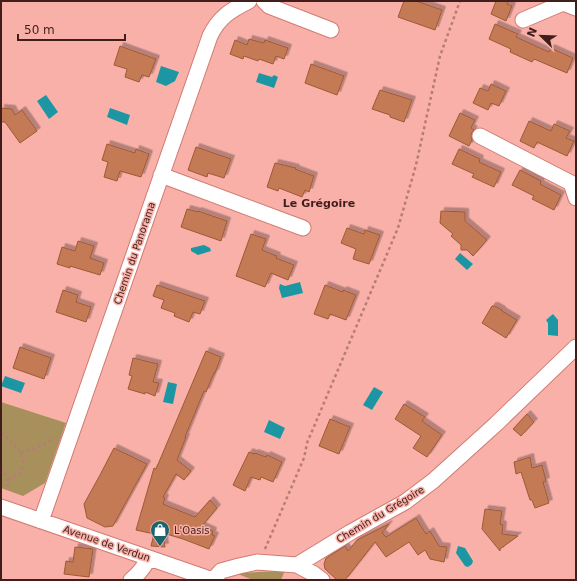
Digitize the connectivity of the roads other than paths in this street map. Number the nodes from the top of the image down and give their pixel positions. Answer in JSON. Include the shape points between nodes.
{"nodes":[{"id":1,"x":249,"y":1,"type":"edge"},
{"id":2,"x":264,"y":1,"type":"edge"},
{"id":3,"x":576,"y":8,"type":"edge"},
{"id":4,"x":523,"y":20,"type":"dead end"},
{"id":5,"x":331,"y":30,"type":"dead end"},
{"id":6,"x":480,"y":136,"type":"dead end"},
{"id":7,"x":161,"y":175,"type":"junction"},
{"id":8,"x":576,"y":198,"type":"edge"},
{"id":9,"x":303,"y":228,"type":"dead end"},
{"id":10,"x":576,"y":348,"type":"edge"},
{"id":11,"x":1,"y":507,"type":"edge"},
{"id":12,"x":41,"y":521,"type":"junction"},
{"id":13,"x":149,"y":558,"type":"junction"},
{"id":14,"x":297,"y":565,"type":"junction"},
{"id":15,"x":131,"y":580,"type":"edge"},
{"id":16,"x":213,"y":580,"type":"edge"},
{"id":17,"x":322,"y":580,"type":"edge"}],
"edges":[{"from":1,"to":7,"type":"street","name":"Chemin du Panorama","via":[[224,16],[214,27]]},
{"from":2,"to":5,"type":"street","via":[[269,6]]},
{"from":3,"to":4,"type":"street","via":[[563,4]]},
{"from":6,"to":8,"type":"street","via":[[571,183]]},
{"from":7,"to":9,"type":"street"},
{"from":7,"to":12,"type":"street","name":"Chemin du Panorama"},
{"from":10,"to":14,"type":"street","name":"Chemin du Grégoire","via":[[434,481],[405,502]]},
{"from":11,"to":12,"type":"street","name":"Avenue de Verdun"},
{"from":12,"to":13,"type":"street","name":"Avenue de Verdun"},
{"from":13,"to":15,"type":"street","via":[[145,567]]},
{"from":13,"to":16,"type":"street","name":"Avenue de Verdun"},
{"from":14,"to":16,"type":"street","via":[[257,562],[221,571]]},
{"from":14,"to":17,"type":"street"}]}
